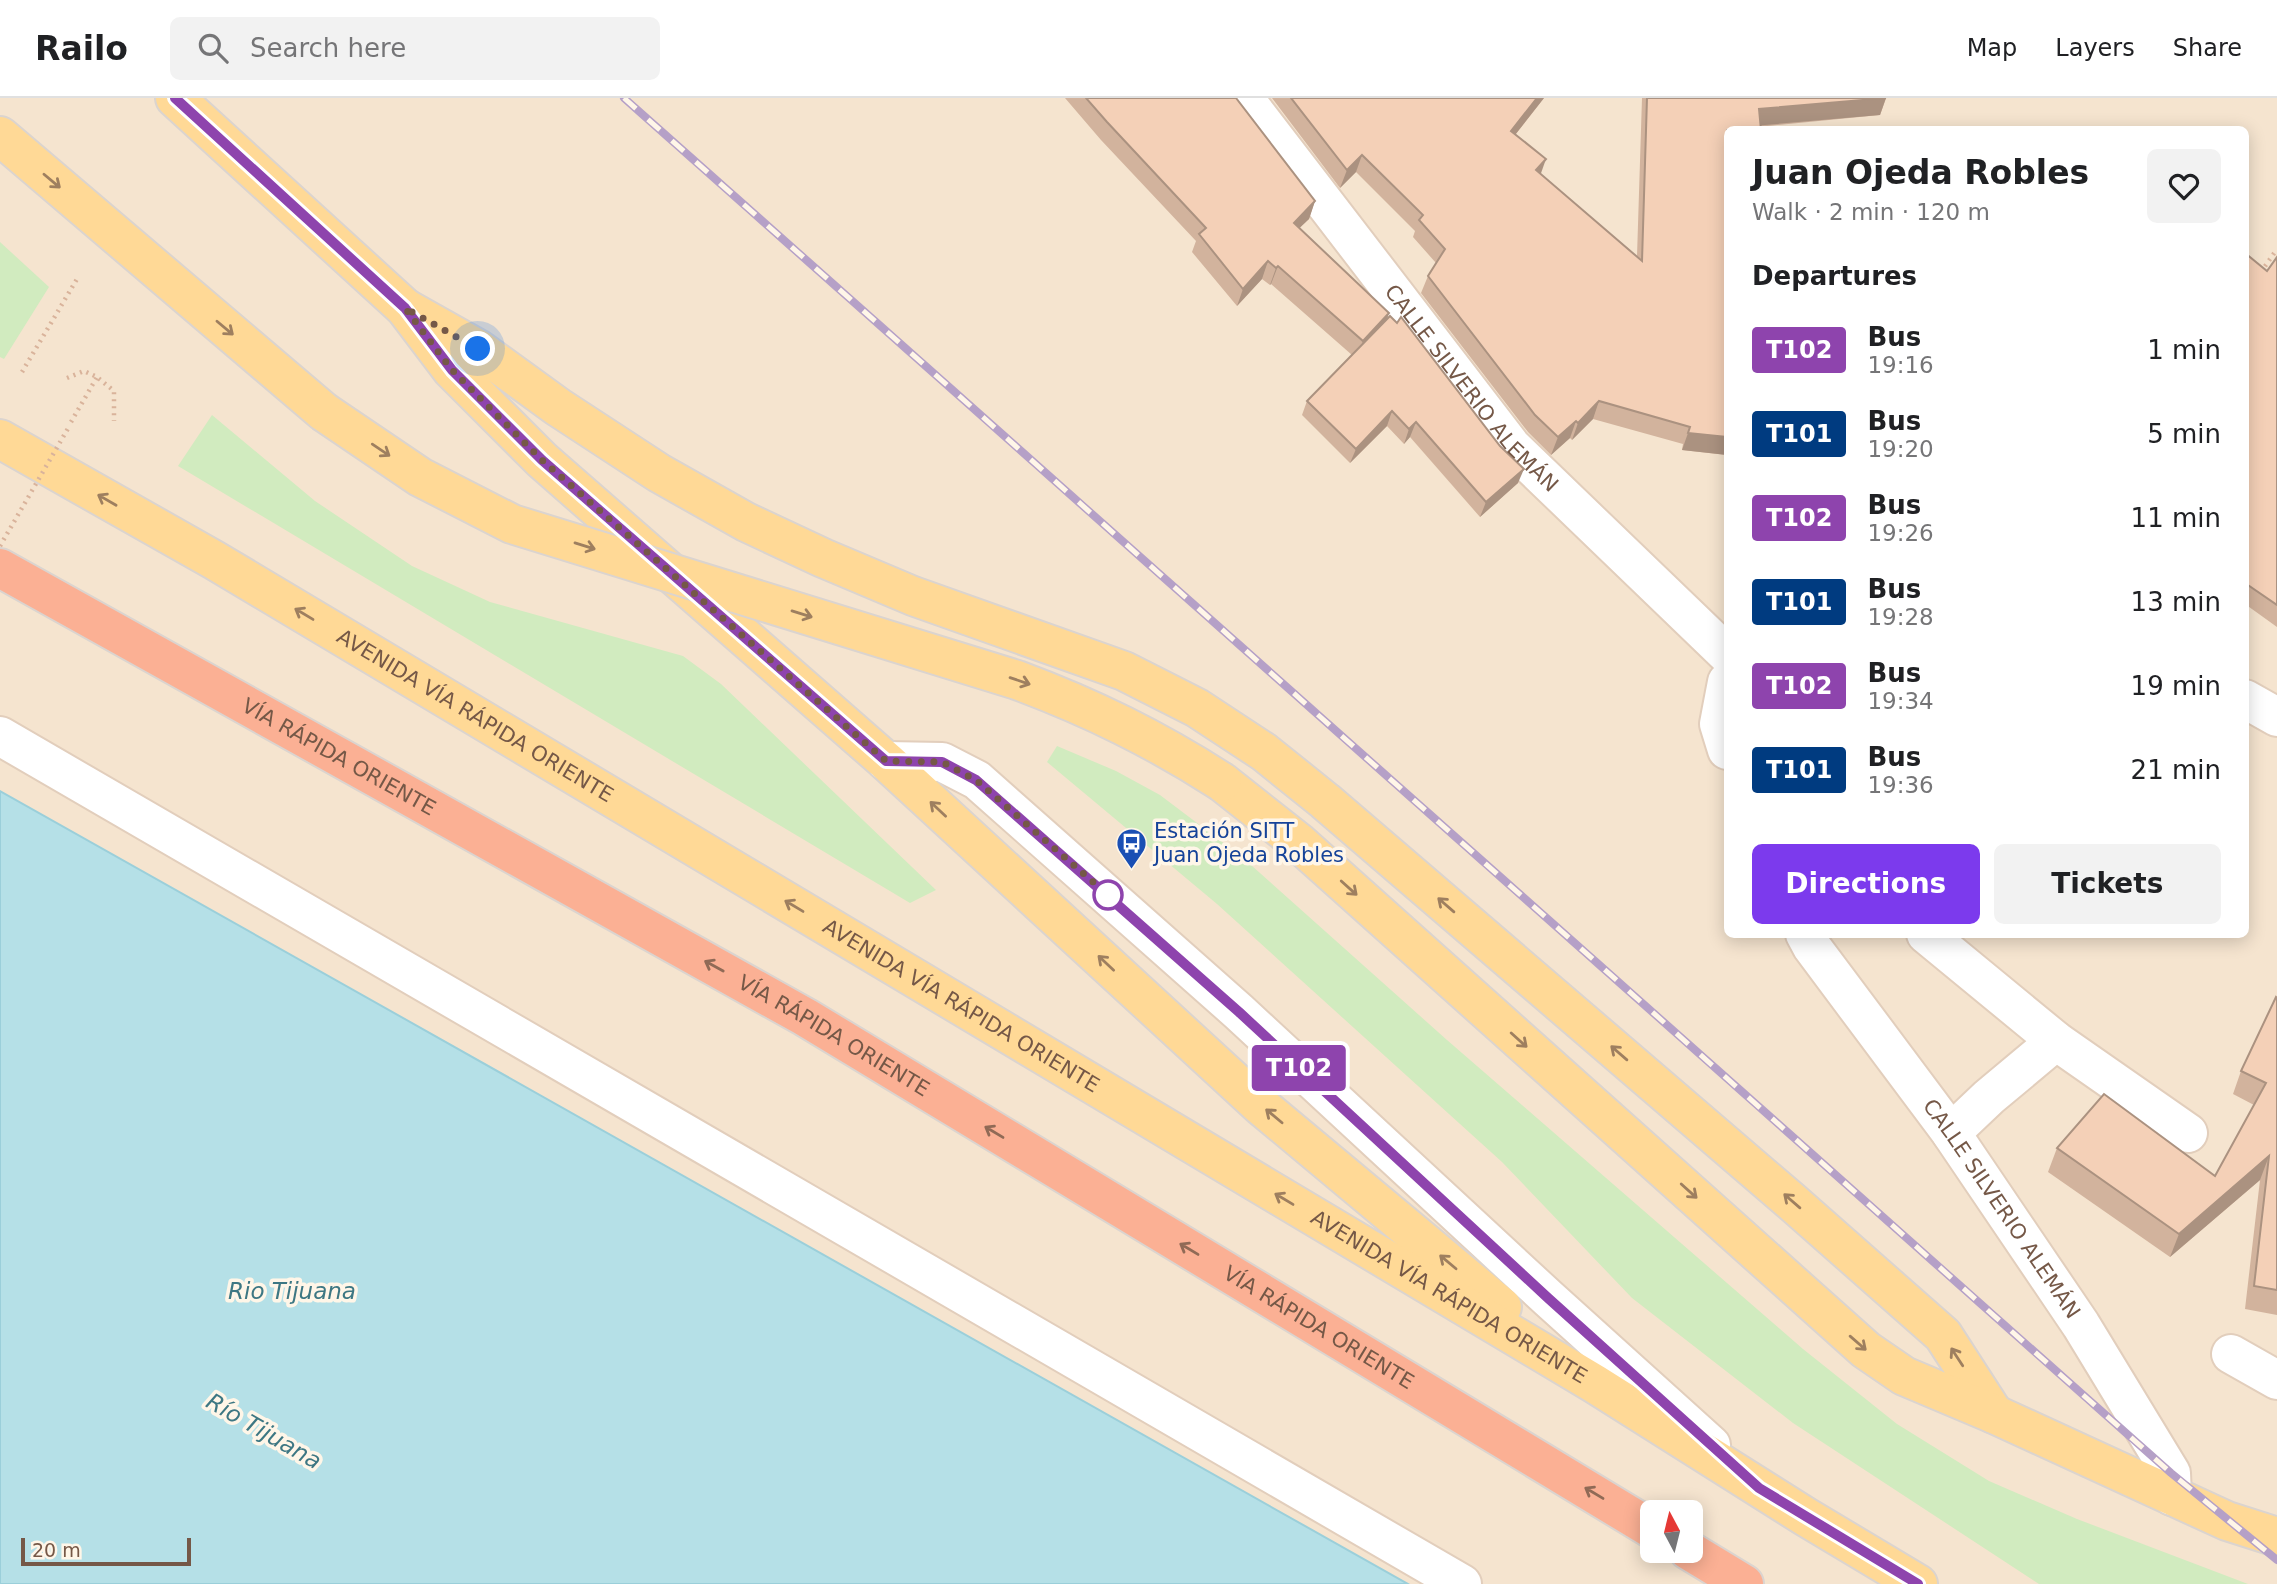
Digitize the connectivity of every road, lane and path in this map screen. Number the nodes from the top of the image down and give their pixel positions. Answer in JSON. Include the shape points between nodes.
{"nodes":[{"id":1,"x":175,"y":98,"type":"edge"},
{"id":2,"x":1244,"y":98,"type":"edge"},
{"id":3,"x":0,"y":136,"type":"edge"},
{"id":4,"x":2277,"y":248,"type":"edge"},
{"id":5,"x":2258,"y":277,"type":"edge"},
{"id":6,"x":76,"y":279,"type":"dead end"},
{"id":7,"x":405,"y":308,"type":"junction"},
{"id":8,"x":22,"y":372,"type":"dead end"},
{"id":9,"x":97,"y":377,"type":"junction"},
{"id":10,"x":67,"y":378,"type":"dead end"},
{"id":11,"x":114,"y":421,"type":"dead end"},
{"id":12,"x":0,"y":439,"type":"edge"},
{"id":13,"x":0,"y":546,"type":"edge"},
{"id":14,"x":0,"y":568,"type":"edge"},
{"id":15,"x":1724,"y":651,"type":"edge"},
{"id":16,"x":1724,"y":698,"type":"edge"},
{"id":17,"x":2249,"y":701,"type":"edge"},
{"id":18,"x":2277,"y":717,"type":"edge"},
{"id":19,"x":0,"y":736,"type":"edge"},
{"id":20,"x":1724,"y":740,"type":"edge"},
{"id":21,"x":886,"y":761,"type":"junction"},
{"id":22,"x":1807,"y":938,"type":"edge"},
{"id":23,"x":1931,"y":938,"type":"edge"},
{"id":24,"x":2056,"y":1041,"type":"junction"},
{"id":25,"x":1951,"y":1133,"type":"junction"},
{"id":26,"x":2188,"y":1133,"type":"dead end"},
{"id":27,"x":2231,"y":1354,"type":"dead end"},
{"id":28,"x":2277,"y":1380,"type":"edge"},
{"id":29,"x":1595,"y":1384,"type":"junction"},
{"id":30,"x":1994,"y":1414,"type":"junction"},
{"id":31,"x":1759,"y":1488,"type":"junction"},
{"id":32,"x":2172,"y":1496,"type":"junction"},
{"id":33,"x":1640,"y":1522,"type":"edge"},
{"id":34,"x":2277,"y":1537,"type":"edge"},
{"id":35,"x":1703,"y":1559,"type":"edge"},
{"id":36,"x":1462,"y":1584,"type":"edge"},
{"id":37,"x":1744,"y":1584,"type":"edge"},
{"id":38,"x":1918,"y":1584,"type":"edge"}],
"edges":[{"from":1,"to":7,"type":"main road"},
{"from":2,"to":15,"type":"street","name":"CALLE SILVERIO ALEMÁN","via":[[1512,447]]},
{"from":3,"to":30,"type":"main road","one_way":true,"bridge":true,"via":[[324,412],[420,477],[512,524],[1017,680],[1166,746],[1222,782],[1298,842],[1866,1350],[1903,1376]]},
{"from":4,"to":5,"type":"path"},
{"from":6,"to":8,"type":"path"},
{"from":7,"to":21,"type":"main road","via":[[452,370],[542,460]]},
{"from":30,"to":7,"type":"main road","one_way":true,"via":[[1943,1335],[1264,752],[1197,708],[1124,671],[913,596],[746,522],[659,473],[478,349]]},
{"from":9,"to":10,"type":"path","via":[[84,371]]},
{"from":9,"to":11,"type":"path","via":[[114,391]]},
{"from":9,"to":13,"type":"path","bridge":true},
{"from":29,"to":12,"type":"main road","name":"AVENIDA VÍA RÁPIDA ORIENTE","one_way":true,"via":[[214,560]]},
{"from":33,"to":14,"type":"highway","name":"VÍA RÁPIDA ORIENTE","one_way":true,"via":[[805,1017]]},
{"from":16,"to":20,"type":"street","via":[[1719,724]]},
{"from":17,"to":18,"type":"street"},
{"from":19,"to":36,"type":"street"},
{"from":29,"to":21,"type":"main road","one_way":true,"via":[[1261,1106]]},
{"from":21,"to":31,"type":"street","via":[[942,762],[976,780],[1239,1012]]},
{"from":22,"to":25,"type":"street","name":"CALLE SILVERIO ALEMÁN"},
{"from":23,"to":24,"type":"street"},
{"from":24,"to":25,"type":"street"},
{"from":24,"to":26,"type":"street"},
{"from":25,"to":32,"type":"street","name":"CALLE SILVERIO ALEMÁN","via":[[2081,1325],[2171,1473]]},
{"from":27,"to":28,"type":"street"},
{"from":29,"to":31,"type":"main road","name":"AVENIDA VÍA RÁPIDA ORIENTE"},
{"from":30,"to":32,"type":"main road"},
{"from":31,"to":38,"type":"main road","name":"AVENIDA VÍA RÁPIDA ORIENTE"},
{"from":32,"to":34,"type":"main road"},
{"from":35,"to":37,"type":"highway"}]}
